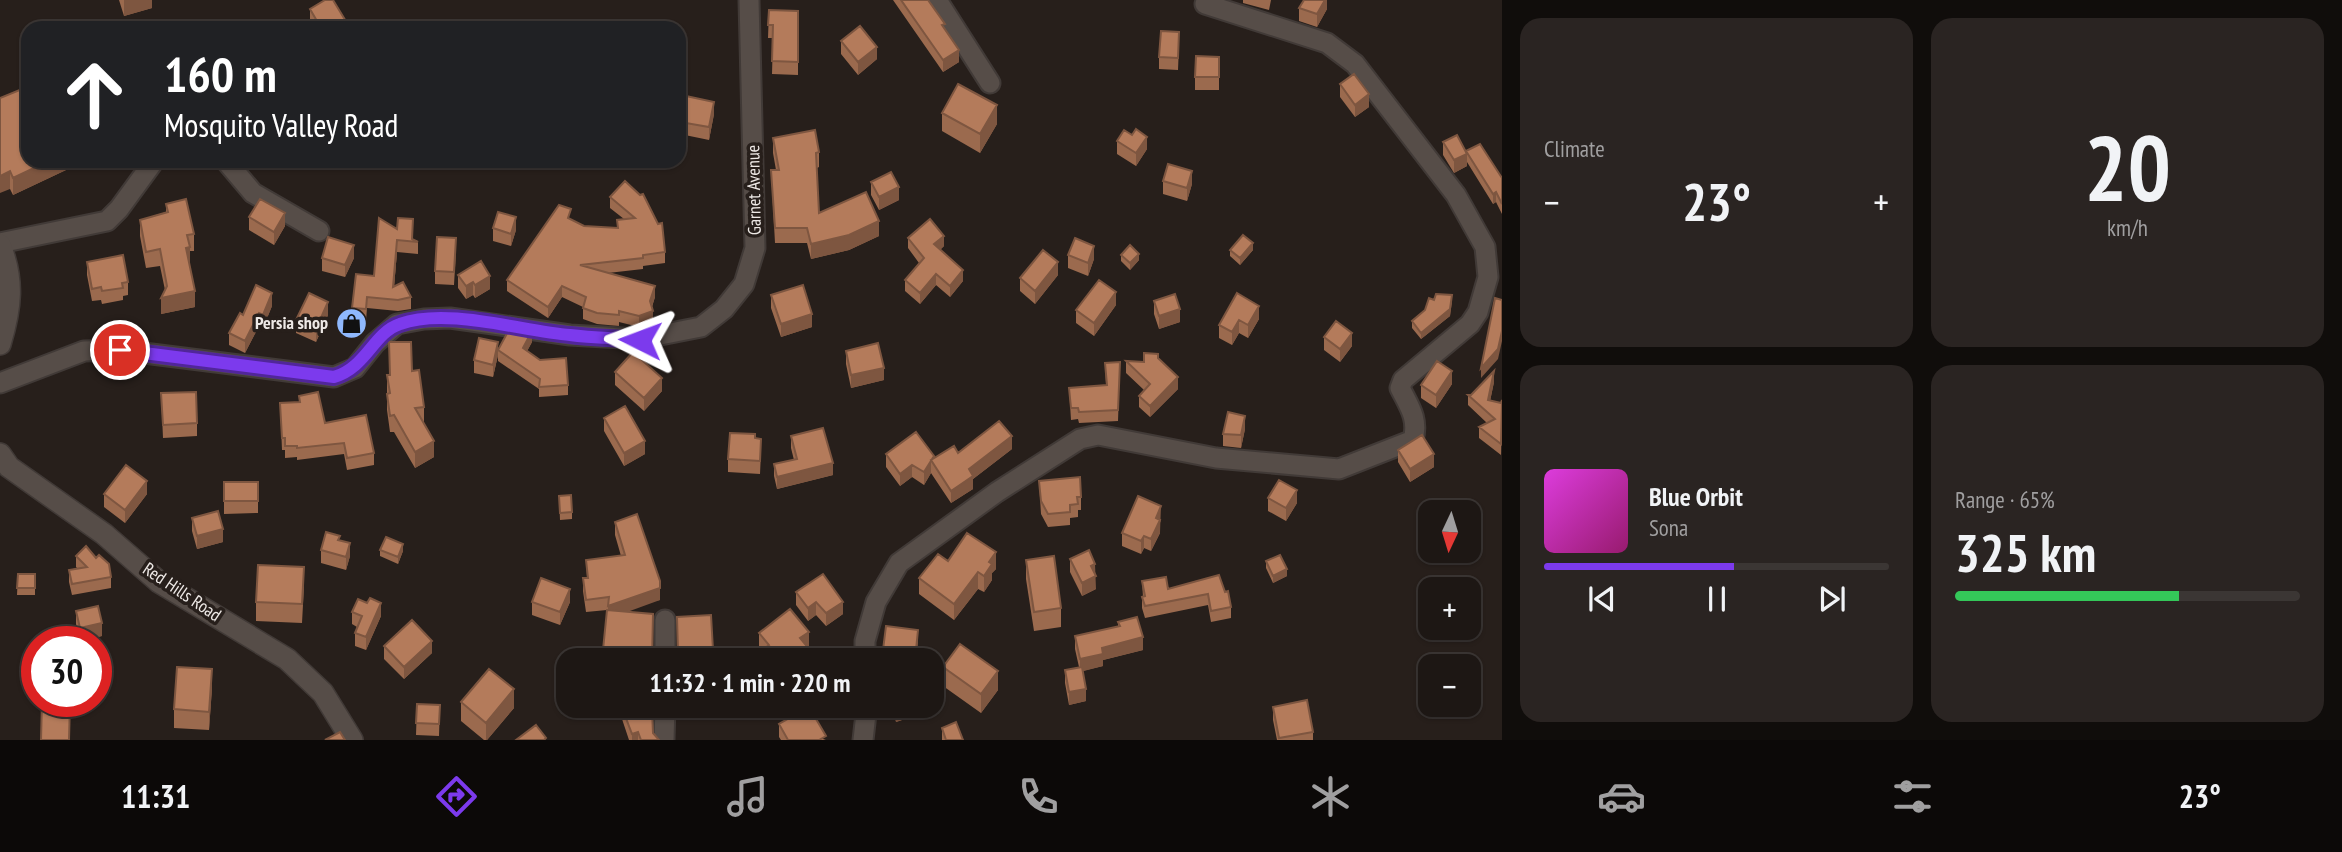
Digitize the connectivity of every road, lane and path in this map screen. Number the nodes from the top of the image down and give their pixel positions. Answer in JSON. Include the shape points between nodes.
{"nodes":[{"id":1,"x":749,"y":0,"type":"edge"},
{"id":2,"x":937,"y":0,"type":"edge"},
{"id":3,"x":1205,"y":4,"type":"dead end"},
{"id":4,"x":990,"y":83,"type":"dead end"},
{"id":5,"x":148,"y":168,"type":"edge"},
{"id":6,"x":231,"y":168,"type":"edge"},
{"id":7,"x":319,"y":231,"type":"dead end"},
{"id":8,"x":0,"y":244,"type":"edge"},
{"id":9,"x":0,"y":344,"type":"edge"},
{"id":10,"x":0,"y":383,"type":"edge"},
{"id":11,"x":0,"y":454,"type":"edge"},
{"id":12,"x":665,"y":620,"type":"dead end"},
{"id":13,"x":665,"y":648,"type":"edge"},
{"id":14,"x":864,"y":648,"type":"edge"},
{"id":15,"x":665,"y":718,"type":"edge"},
{"id":16,"x":866,"y":718,"type":"edge"},
{"id":17,"x":352,"y":740,"type":"edge"},
{"id":18,"x":664,"y":740,"type":"edge"},
{"id":19,"x":863,"y":740,"type":"edge"}],
"edges":[{"from":1,"to":10,"type":"street","name":"Garnet Avenue","via":[[755,248],[744,284],[724,309],[701,327],[640,340],[425,319],[397,324],[355,368],[334,377],[120,350],[85,351]]},
{"from":2,"to":4,"type":"street"},
{"from":3,"to":14,"type":"street","via":[[1327,43],[1355,64],[1456,195],[1485,247],[1488,277],[1478,312],[1399,388],[1412,412],[1413,440],[1339,469],[1216,458],[1098,435],[1080,439],[899,563],[876,602]]},
{"from":5,"to":8,"type":"street","via":[[107,220]]},
{"from":6,"to":7,"type":"street","via":[[253,193]]},
{"from":8,"to":9,"type":"main road","via":[[9,268],[10,299]]},
{"from":11,"to":17,"type":"main road","name":"Red Hills Road","via":[[9,467],[104,534],[159,582],[287,659],[323,693]]},
{"from":12,"to":13,"type":"street"},
{"from":15,"to":18,"type":"street"},
{"from":16,"to":19,"type":"street"}]}
